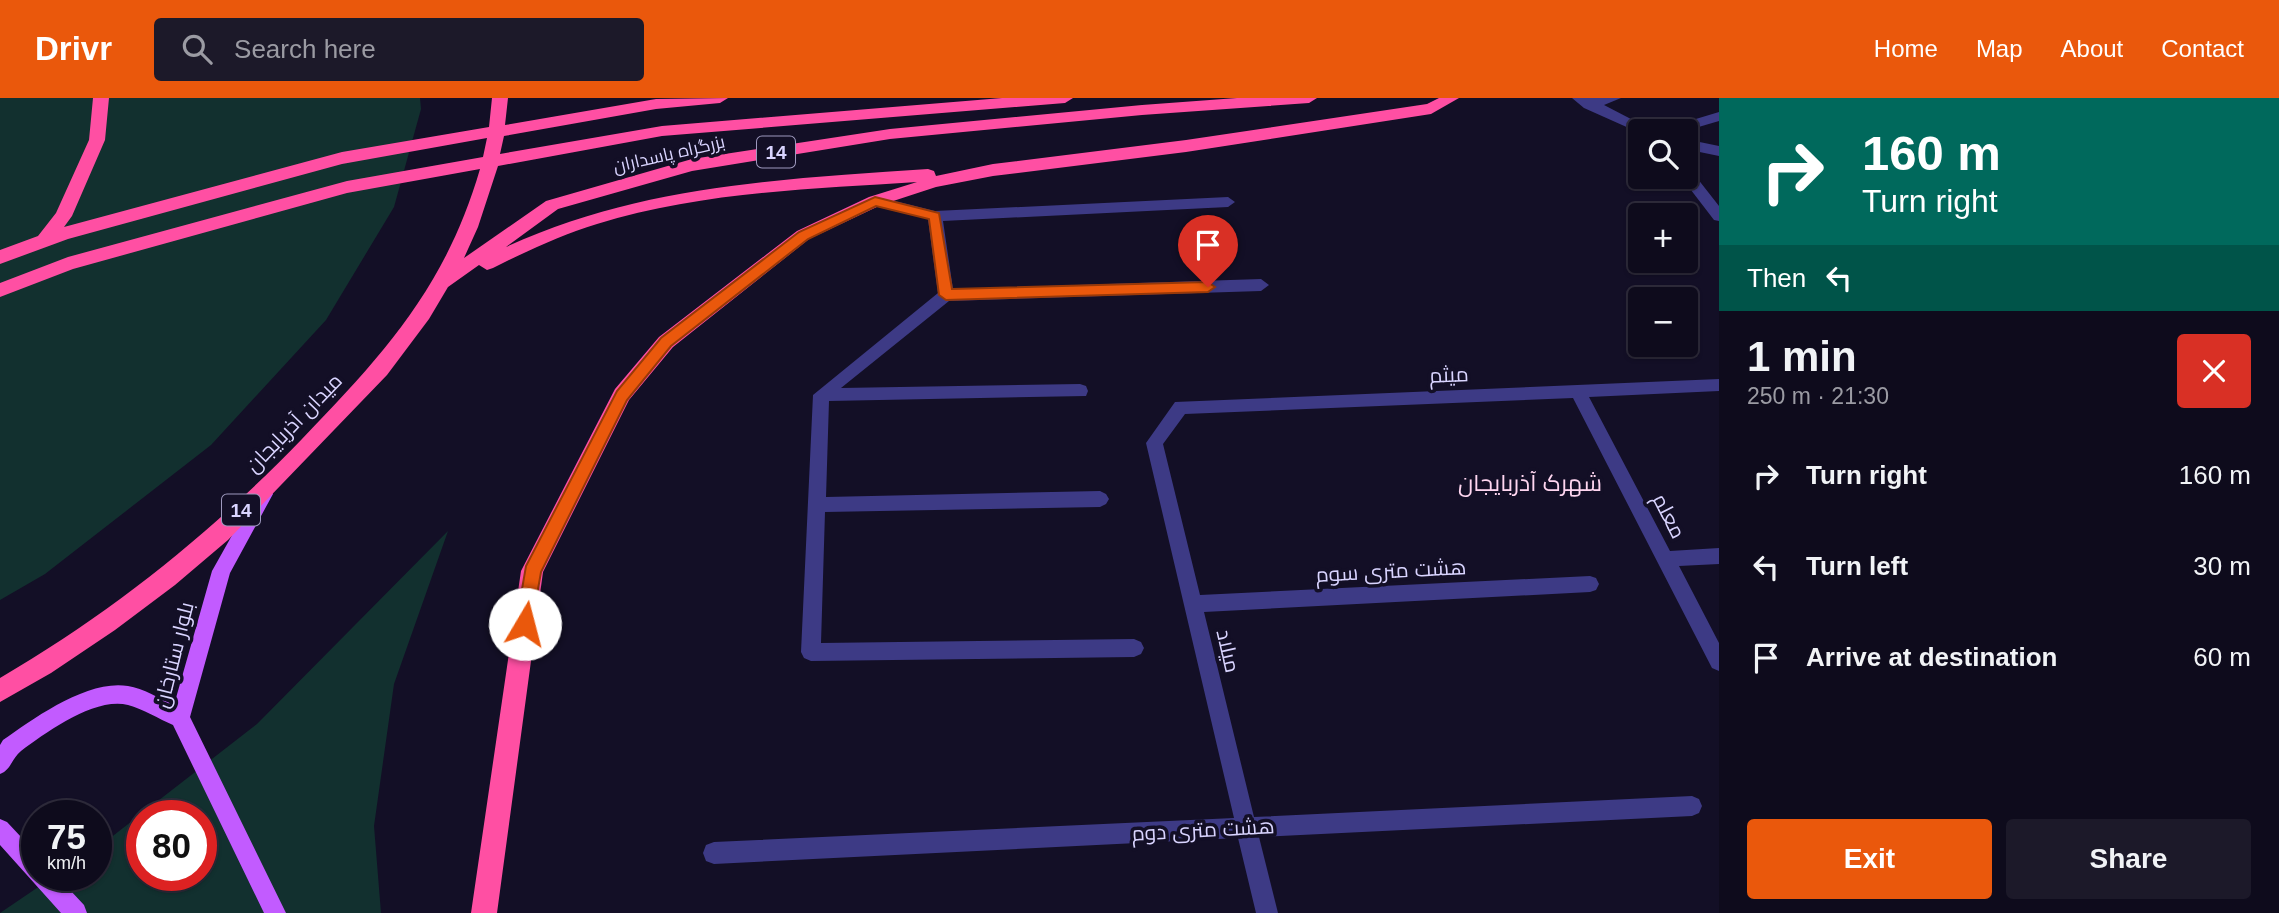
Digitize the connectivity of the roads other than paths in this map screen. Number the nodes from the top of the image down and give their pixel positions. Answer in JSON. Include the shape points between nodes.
{"nodes":[{"id":1,"x":101,"y":98,"type":"edge"},
{"id":2,"x":500,"y":98,"type":"edge"},
{"id":3,"x":720,"y":98,"type":"edge"},
{"id":4,"x":1065,"y":98,"type":"edge"},
{"id":5,"x":1309,"y":98,"type":"edge"},
{"id":6,"x":1451,"y":98,"type":"edge"},
{"id":7,"x":1614,"y":98,"type":"edge"},
{"id":8,"x":1584,"y":101,"type":"edge"},
{"id":9,"x":1719,"y":116,"type":"edge"},
{"id":10,"x":1628,"y":122,"type":"edge"},
{"id":11,"x":1698,"y":123,"type":"edge"},
{"id":12,"x":1698,"y":147,"type":"edge"},
{"id":13,"x":1719,"y":151,"type":"edge"},
{"id":14,"x":993,"y":170,"type":"junction"},
{"id":15,"x":1698,"y":189,"type":"edge"},
{"id":16,"x":875,"y":201,"type":"junction"},
{"id":17,"x":1228,"y":202,"type":"dead end"},
{"id":18,"x":935,"y":216,"type":"junction"},
{"id":19,"x":1719,"y":216,"type":"edge"},
{"id":20,"x":0,"y":257,"type":"edge"},
{"id":21,"x":440,"y":284,"type":"junction"},
{"id":22,"x":1261,"y":285,"type":"dead end"},
{"id":23,"x":0,"y":290,"type":"edge"},
{"id":24,"x":946,"y":295,"type":"junction"},
{"id":25,"x":0,"y":301,"type":"edge"},
{"id":26,"x":1719,"y":385,"type":"edge"},
{"id":27,"x":1080,"y":391,"type":"dead end"},
{"id":28,"x":1578,"y":391,"type":"junction"},
{"id":29,"x":821,"y":395,"type":"junction"},
{"id":30,"x":1181,"y":407,"type":"joint"},
{"id":31,"x":269,"y":485,"type":"junction"},
{"id":32,"x":1100,"y":499,"type":"dead end"},
{"id":33,"x":815,"y":505,"type":"junction"},
{"id":34,"x":1719,"y":556,"type":"edge"},
{"id":35,"x":1665,"y":559,"type":"junction"},
{"id":36,"x":1590,"y":584,"type":"dead end"},
{"id":37,"x":1193,"y":604,"type":"junction"},
{"id":38,"x":1134,"y":648,"type":"dead end"},
{"id":39,"x":1719,"y":662,"type":"edge"},
{"id":40,"x":0,"y":691,"type":"edge"},
{"id":41,"x":180,"y":718,"type":"junction"},
{"id":42,"x":0,"y":764,"type":"edge"},
{"id":43,"x":1692,"y":806,"type":"dead end"},
{"id":44,"x":1247,"y":828,"type":"junction"},
{"id":45,"x":0,"y":829,"type":"edge"},
{"id":46,"x":21,"y":852,"type":"edge"},
{"id":47,"x":714,"y":853,"type":"dead end"},
{"id":48,"x":56,"y":891,"type":"edge"},
{"id":49,"x":76,"y":913,"type":"edge"},
{"id":50,"x":275,"y":913,"type":"edge"},
{"id":51,"x":484,"y":913,"type":"edge"},
{"id":52,"x":1267,"y":913,"type":"edge"}],
"edges":[{"from":1,"to":25,"type":"highway","via":[[97,140],[63,216]]},
{"from":2,"to":21,"type":"highway","name":"میدان آذربایجان","number":"14","via":[[484,191]]},
{"from":3,"to":20,"type":"highway","via":[[656,104],[342,158],[63,234]]},
{"from":4,"to":23,"type":"highway","via":[[662,131],[347,187],[68,264]]},
{"from":5,"to":21,"type":"highway","name":"بزرگراه پاسداران","number":"14","via":[[890,134],[692,165],[552,205]]},
{"from":6,"to":14,"type":"highway","via":[[1430,109]]},
{"from":7,"to":8,"type":"street"},
{"from":8,"to":10,"type":"street"},
{"from":9,"to":11,"type":"street"},
{"from":12,"to":13,"type":"street"},
{"from":14,"to":16,"type":"highway"},
{"from":14,"to":21,"type":"highway","via":[[758,188],[678,200],[553,232]]},
{"from":15,"to":19,"type":"street"},
{"from":16,"to":18,"type":"street"},
{"from":16,"to":51,"type":"highway","via":[[803,235],[666,342],[622,396],[532,571]]},
{"from":17,"to":18,"type":"street"},
{"from":18,"to":24,"type":"street"},
{"from":21,"to":31,"type":"highway","name":"میدان آذربایجان","number":"14","via":[[404,341]]},
{"from":22,"to":24,"type":"street"},
{"from":24,"to":29,"type":"street"},
{"from":26,"to":28,"type":"street","name":"میثم"},
{"from":27,"to":29,"type":"street"},
{"from":28,"to":30,"type":"street","name":"میثم"},
{"from":28,"to":35,"type":"street","name":"معلم"},
{"from":29,"to":33,"type":"street"},
{"from":30,"to":37,"type":"street","name":"میلاد","via":[[1154,443]]},
{"from":31,"to":40,"type":"highway","name":"میدان آذربایجان","number":"14","via":[[169,577]]},
{"from":31,"to":41,"type":"main road","name":"بلوار ستارخان","via":[[221,571]]},
{"from":32,"to":33,"type":"street"},
{"from":33,"to":38,"type":"street","via":[[811,652]]},
{"from":34,"to":35,"type":"street"},
{"from":35,"to":39,"type":"street","name":"معلم"},
{"from":36,"to":37,"type":"street","name":"هشت متری سوم"},
{"from":37,"to":44,"type":"street","name":"میلاد"},
{"from":41,"to":42,"type":"main road","via":[[128,695],[96,698],[50,718],[10,747]]},
{"from":41,"to":50,"type":"main road","name":"بلوار ستارخان"},
{"from":43,"to":44,"type":"street","name":"هشت متری دوم"},
{"from":44,"to":47,"type":"street","name":"هشت متری دوم"},
{"from":44,"to":52,"type":"street","name":"میلاد"},
{"from":45,"to":46,"type":"main road"},
{"from":48,"to":49,"type":"main road"}]}
